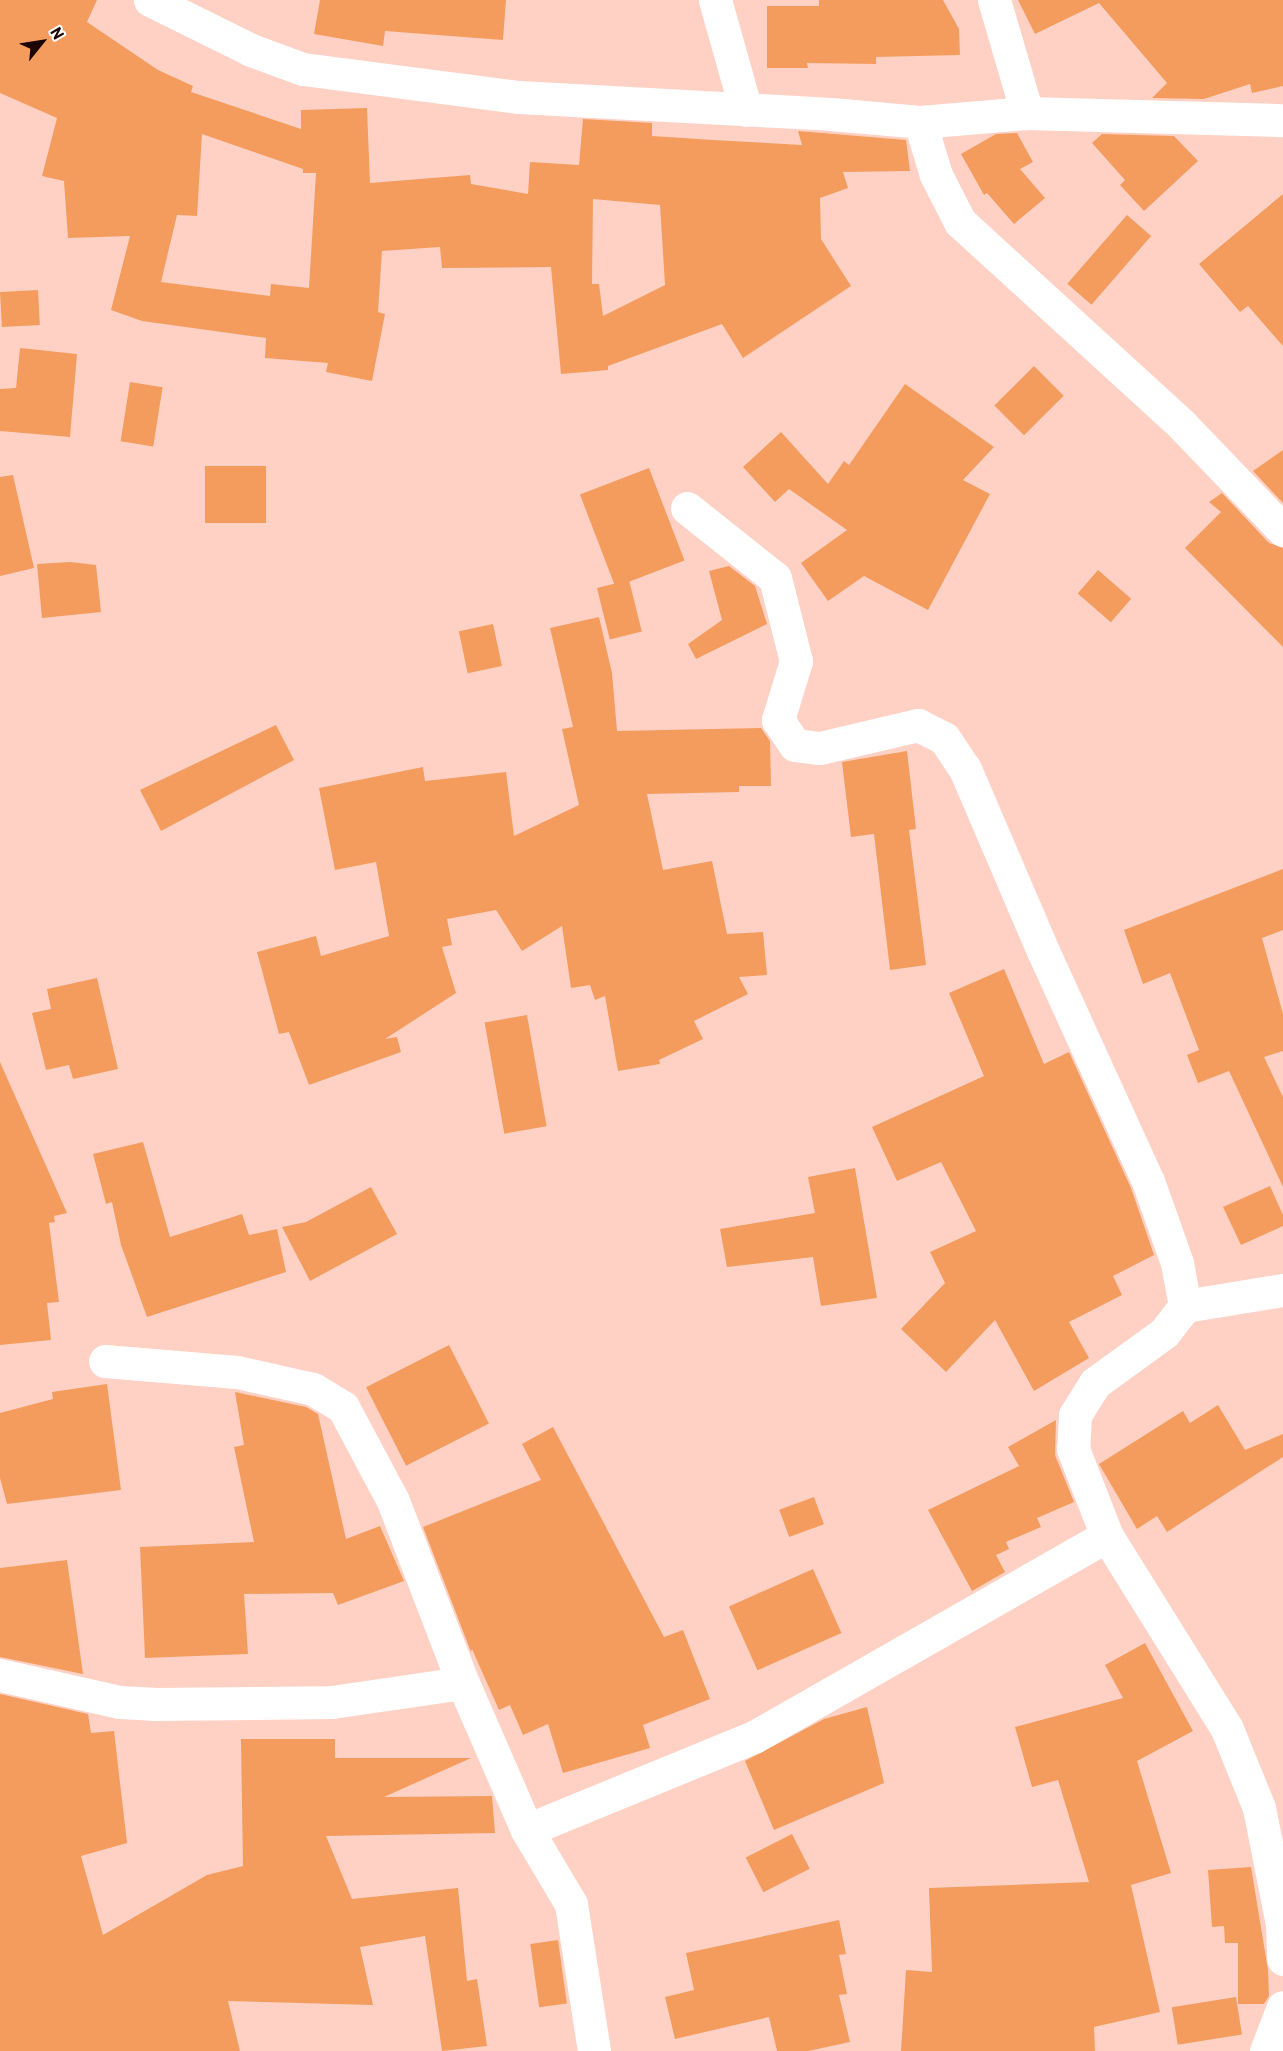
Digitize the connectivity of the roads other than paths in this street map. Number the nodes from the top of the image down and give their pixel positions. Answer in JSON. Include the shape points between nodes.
{"nodes":[{"id":1,"x":150,"y":0,"type":"edge"},
{"id":2,"x":715,"y":0,"type":"edge"},
{"id":3,"x":994,"y":0,"type":"edge"},
{"id":4,"x":746,"y":110,"type":"junction"},
{"id":5,"x":1028,"y":113,"type":"junction"},
{"id":6,"x":1283,"y":120,"type":"edge"},
{"id":7,"x":920,"y":122,"type":"junction"},
{"id":8,"x":687,"y":508,"type":"dead end"},
{"id":9,"x":1283,"y":530,"type":"edge"},
{"id":10,"x":1283,"y":1290,"type":"edge"},
{"id":11,"x":1185,"y":1306,"type":"junction"},
{"id":12,"x":105,"y":1361,"type":"dead end"},
{"id":13,"x":1107,"y":1536,"type":"junction"},
{"id":14,"x":0,"y":1675,"type":"edge"},
{"id":15,"x":463,"y":1683,"type":"junction"},
{"id":16,"x":526,"y":1830,"type":"junction"},
{"id":17,"x":1283,"y":1959,"type":"edge"},
{"id":18,"x":1283,"y":2007,"type":"edge"},
{"id":19,"x":594,"y":2051,"type":"edge"},
{"id":20,"x":1266,"y":2051,"type":"edge"}],
"edges":[{"from":1,"to":4,"type":"street","via":[[251,50],[303,69],[519,98]]},
{"from":2,"to":4,"type":"street"},
{"from":3,"to":5,"type":"street"},
{"from":4,"to":7,"type":"street"},
{"from":5,"to":6,"type":"street"},
{"from":5,"to":7,"type":"street"},
{"from":7,"to":9,"type":"street","via":[[936,175],[960,222],[1182,425]]},
{"from":8,"to":11,"type":"street","via":[[775,578],[796,661],[778,720],[795,745],[820,748],[918,725],[944,738],[965,769],[1042,951],[1148,1181],[1177,1263]]},
{"from":10,"to":11,"type":"street"},
{"from":11,"to":13,"type":"street","via":[[1164,1333],[1095,1383],[1075,1415],[1073,1449]]},
{"from":12,"to":15,"type":"street","via":[[237,1372],[313,1389],[343,1407],[393,1501]]},
{"from":13,"to":16,"type":"street","via":[[754,1737]]},
{"from":13,"to":17,"type":"street","via":[[1227,1729],[1258,1808],[1282,1924]]},
{"from":14,"to":15,"type":"street","via":[[120,1702],[153,1704],[332,1702]]},
{"from":15,"to":16,"type":"street"},
{"from":16,"to":19,"type":"street","via":[[571,1904]]},
{"from":18,"to":20,"type":"street"}]}
